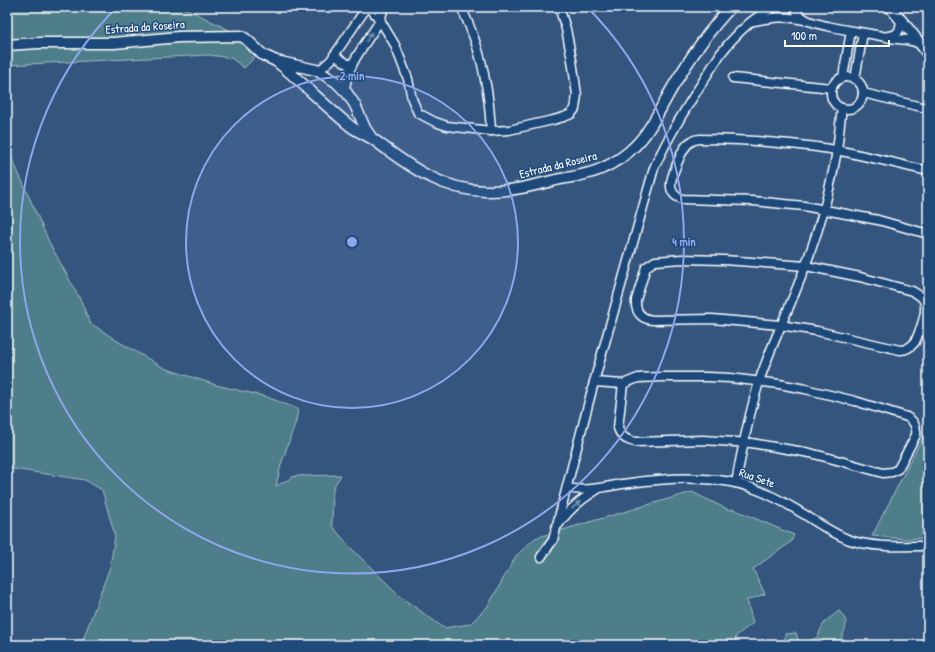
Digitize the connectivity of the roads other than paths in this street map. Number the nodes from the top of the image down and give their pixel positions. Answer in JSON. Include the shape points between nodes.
{"nodes":[{"id":1,"x":368,"y":7,"type":"edge"},
{"id":2,"x":384,"y":7,"type":"edge"},
{"id":3,"x":461,"y":7,"type":"edge"},
{"id":4,"x":559,"y":7,"type":"edge"},
{"id":5,"x":731,"y":7,"type":"edge"},
{"id":6,"x":774,"y":7,"type":"edge"},
{"id":7,"x":794,"y":7,"type":"edge"},
{"id":8,"x":890,"y":7,"type":"edge"},
{"id":9,"x":380,"y":20,"type":"junction"},
{"id":10,"x":807,"y":20,"type":"junction"},
{"id":11,"x":901,"y":20,"type":"junction"},
{"id":12,"x":751,"y":22,"type":"junction"},
{"id":13,"x":851,"y":31,"type":"junction"},
{"id":14,"x":863,"y":33,"type":"junction"},
{"id":15,"x":883,"y":36,"type":"junction"},
{"id":16,"x":921,"y":44,"type":"junction"},
{"id":17,"x":7,"y":46,"type":"edge"},
{"id":18,"x":928,"y":54,"type":"edge"},
{"id":19,"x":334,"y":55,"type":"junction"},
{"id":20,"x":276,"y":61,"type":"junction"},
{"id":21,"x":351,"y":66,"type":"junction"},
{"id":22,"x":316,"y":70,"type":"junction"},
{"id":23,"x":843,"y":77,"type":"junction"},
{"id":24,"x":733,"y":78,"type":"dead end"},
{"id":25,"x":855,"y":79,"type":"junction"},
{"id":26,"x":307,"y":88,"type":"junction"},
{"id":27,"x":832,"y":88,"type":"junction"},
{"id":28,"x":345,"y":91,"type":"junction"},
{"id":29,"x":863,"y":94,"type":"junction"},
{"id":30,"x":355,"y":106,"type":"junction"},
{"id":31,"x":842,"y":108,"type":"junction"},
{"id":32,"x":926,"y":108,"type":"dead end"},
{"id":33,"x":337,"y":115,"type":"junction"},
{"id":34,"x":491,"y":132,"type":"junction"},
{"id":35,"x":373,"y":139,"type":"junction"},
{"id":36,"x":837,"y":150,"type":"junction"},
{"id":37,"x":928,"y":171,"type":"edge"},
{"id":38,"x":823,"y":210,"type":"junction"},
{"id":39,"x":928,"y":234,"type":"edge"},
{"id":40,"x":806,"y":266,"type":"junction"},
{"id":41,"x":780,"y":325,"type":"junction"},
{"id":42,"x":594,"y":382,"type":"junction"},
{"id":43,"x":759,"y":382,"type":"junction"},
{"id":44,"x":623,"y":384,"type":"junction"},
{"id":45,"x":743,"y":443,"type":"junction"},
{"id":46,"x":736,"y":483,"type":"junction"},
{"id":47,"x":603,"y":487,"type":"junction"},
{"id":48,"x":567,"y":488,"type":"junction"},
{"id":49,"x":556,"y":529,"type":"junction"},
{"id":50,"x":928,"y":546,"type":"edge"},
{"id":51,"x":541,"y":557,"type":"dead end"}],
"edges":[{"from":1,"to":9,"type":"street"},
{"from":1,"to":19,"type":"street"},
{"from":2,"to":9,"type":"street"},
{"from":3,"to":34,"type":"street","via":[[482,63]]},
{"from":4,"to":34,"type":"street","via":[[572,60],[577,95],[575,110],[553,120]]},
{"from":5,"to":35,"type":"street","name":"Estrada da Roseira","via":[[705,37],[646,133],[619,159],[602,168],[524,188],[484,191],[446,184],[429,177]]},
{"from":6,"to":12,"type":"street"},
{"from":7,"to":10,"type":"street"},
{"from":8,"to":11,"type":"street"},
{"from":21,"to":9,"type":"street","one_way":true},
{"from":9,"to":34,"type":"street","via":[[401,58],[418,113],[447,126]]},
{"from":10,"to":12,"type":"street","via":[[777,17]]},
{"from":10,"to":13,"type":"street"},
{"from":11,"to":15,"type":"street","via":[[896,34]]},
{"from":11,"to":16,"type":"street"},
{"from":12,"to":42,"type":"street","via":[[728,43],[671,134],[654,168]]},
{"from":13,"to":14,"type":"street"},
{"from":13,"to":23,"type":"street"},
{"from":14,"to":15,"type":"street"},
{"from":14,"to":25,"type":"street"},
{"from":15,"to":16,"type":"street"},
{"from":16,"to":18,"type":"street"},
{"from":17,"to":20,"type":"street","name":"Estrada da Roseira","via":[[241,36],[262,55]]},
{"from":19,"to":21,"type":"street"},
{"from":19,"to":22,"type":"street","via":[[326,65]]},
{"from":20,"to":22,"type":"street","name":"Estrada da Roseira"},
{"from":20,"to":26,"type":"street","name":"Estrada da Roseira"},
{"from":21,"to":28,"type":"street"},
{"from":22,"to":26,"type":"street","via":[[310,74]]},
{"from":22,"to":28,"type":"street","name":"Estrada da Roseira","via":[[336,82]]},
{"from":23,"to":25,"type":"street"},
{"from":23,"to":27,"type":"street","via":[[836,81]]},
{"from":24,"to":27,"type":"street"},
{"from":25,"to":29,"type":"street","via":[[861,85]]},
{"from":26,"to":33,"type":"street","name":"Estrada da Roseira"},
{"from":27,"to":31,"type":"street","via":[[832,100]]},
{"from":28,"to":30,"type":"street","name":"Estrada da Roseira"},
{"from":29,"to":31,"type":"street","via":[[857,104],[850,108]]},
{"from":29,"to":32,"type":"street"},
{"from":30,"to":33,"type":"street","via":[[346,115]]},
{"from":30,"to":35,"type":"street","name":"Estrada da Roseira"},
{"from":31,"to":36,"type":"street"},
{"from":33,"to":35,"type":"street","name":"Estrada da Roseira"},
{"from":36,"to":37,"type":"street"},
{"from":36,"to":38,"type":"street"},
{"from":36,"to":38,"type":"street","via":[[787,143],[695,140],[683,150],[672,176],[671,188],[675,196],[686,200],[753,201]]},
{"from":38,"to":39,"type":"street","via":[[878,220]]},
{"from":38,"to":40,"type":"street"},
{"from":40,"to":41,"type":"street"},
{"from":40,"to":41,"type":"street","via":[[860,277],[919,295],[924,301],[925,312],[915,342],[908,349],[900,350]]},
{"from":40,"to":41,"type":"street","via":[[682,259],[655,261],[646,267],[636,304],[638,313],[645,318]]},
{"from":41,"to":43,"type":"street"},
{"from":42,"to":44,"type":"street"},
{"from":42,"to":48,"type":"street"},
{"from":43,"to":44,"type":"street","via":[[685,376],[638,378]]},
{"from":43,"to":45,"type":"street"},
{"from":43,"to":45,"type":"street","via":[[831,395],[907,417],[915,425],[917,432],[898,468],[883,473],[810,453]]},
{"from":44,"to":45,"type":"street","via":[[618,428],[626,439],[635,442],[702,440]]},
{"from":45,"to":46,"type":"street"},
{"from":46,"to":47,"type":"street","name":"Rua Sete","via":[[665,479]]},
{"from":46,"to":50,"type":"street","name":"Rua Sete","via":[[765,492],[829,530],[852,540],[873,545]]},
{"from":47,"to":48,"type":"street","name":"Rua Sete","via":[[582,490]]},
{"from":49,"to":47,"type":"street","one_way":true,"via":[[576,504]]},
{"from":48,"to":49,"type":"street"},
{"from":49,"to":51,"type":"street"}]}
